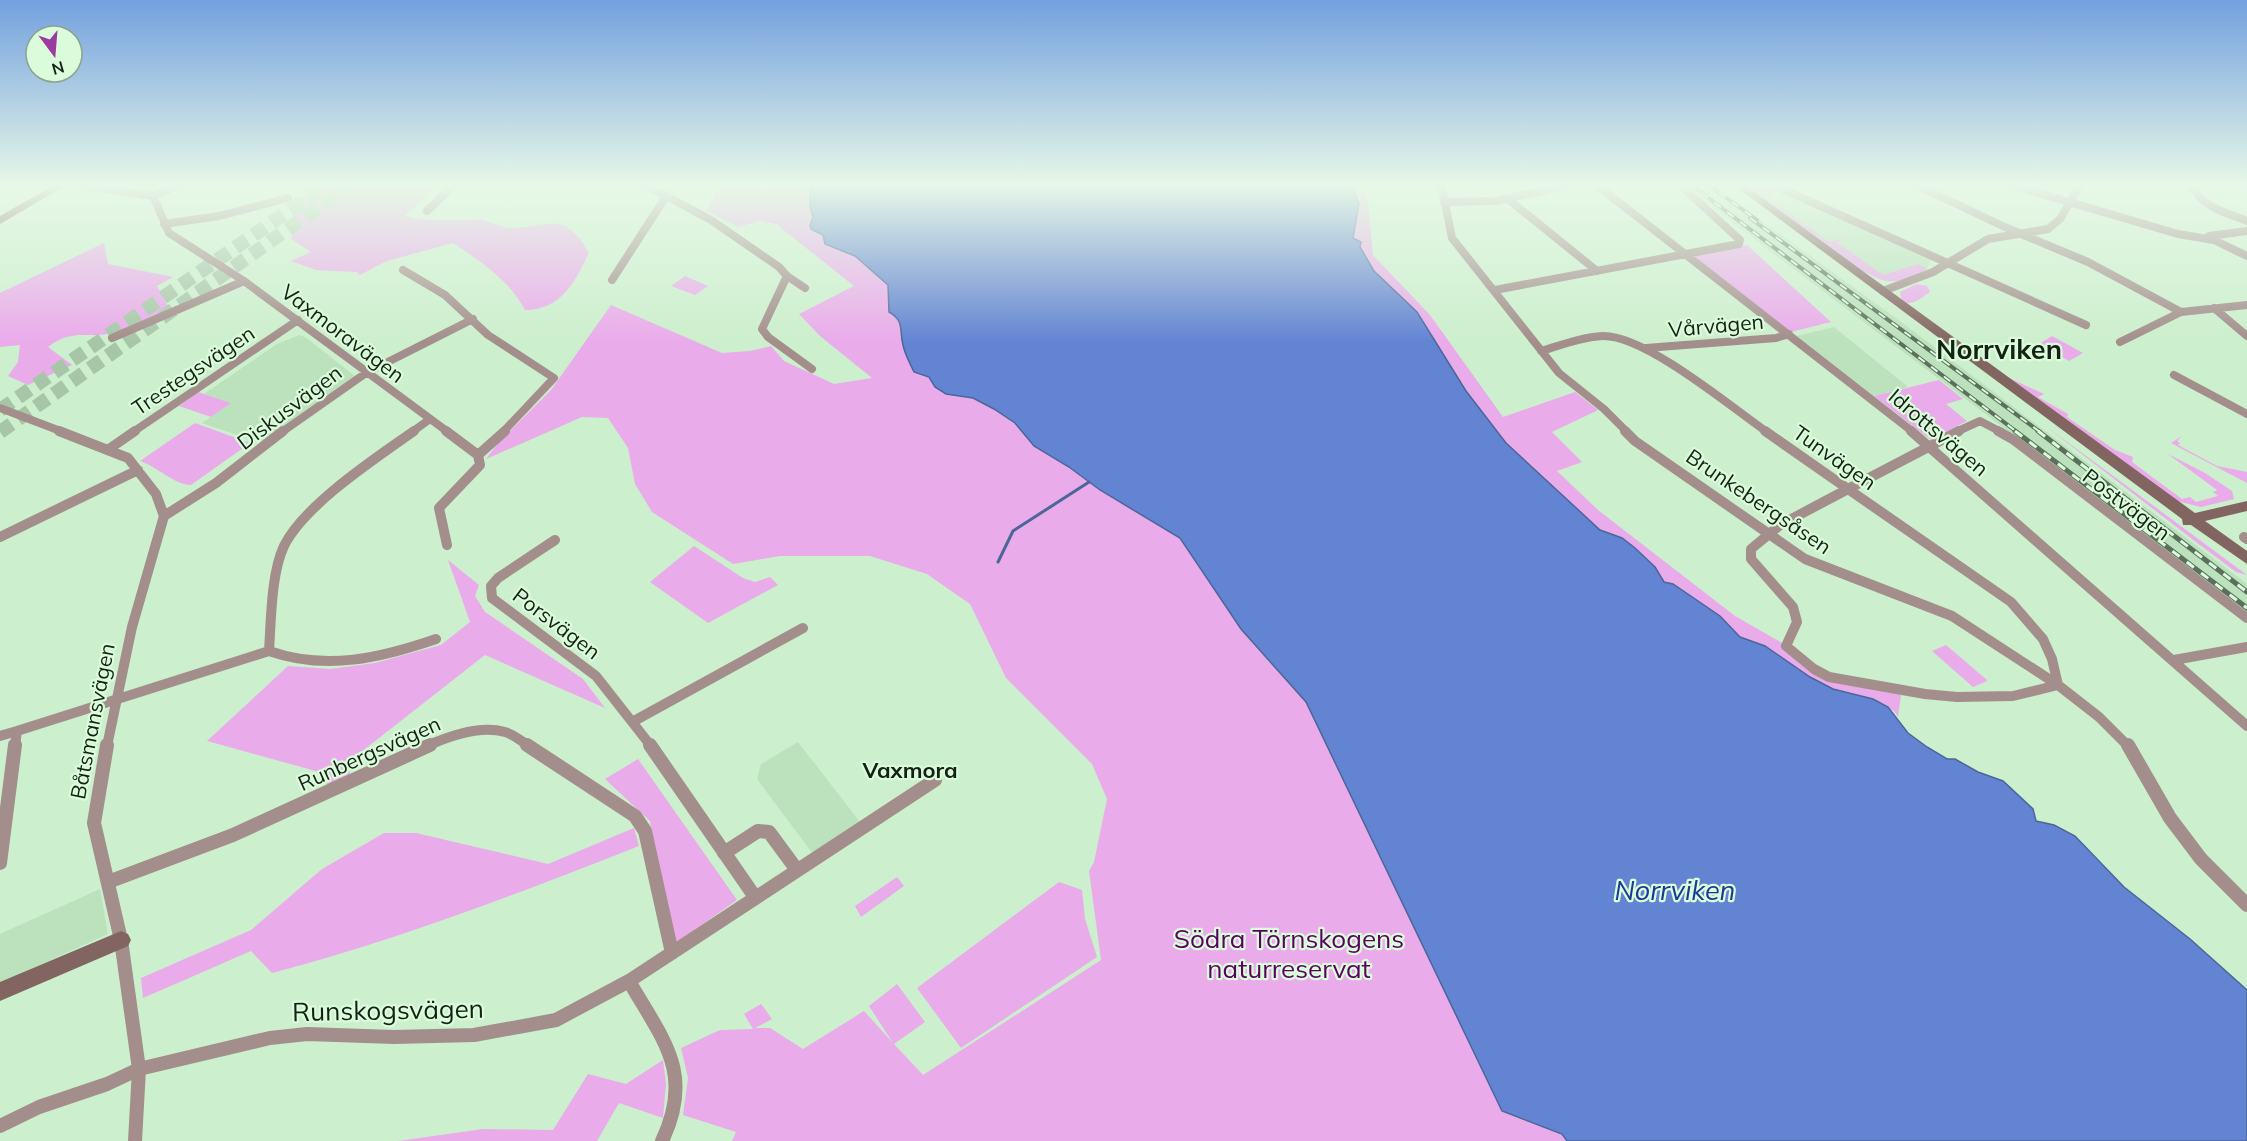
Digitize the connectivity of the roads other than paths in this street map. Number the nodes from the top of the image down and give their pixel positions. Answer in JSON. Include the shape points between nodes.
{"nodes":[{"id":1,"x":174,"y":236,"type":"edge"},
{"id":2,"x":640,"y":236,"type":"edge"},
{"id":3,"x":735,"y":236,"type":"edge"},
{"id":4,"x":1452,"y":236,"type":"edge"},
{"id":5,"x":1554,"y":236,"type":"edge"},
{"id":6,"x":1662,"y":236,"type":"edge"},
{"id":7,"x":1736,"y":236,"type":"edge"},
{"id":8,"x":1808,"y":236,"type":"edge"},
{"id":9,"x":1887,"y":236,"type":"edge"},
{"id":10,"x":2007,"y":236,"type":"edge"},
{"id":11,"x":2028,"y":236,"type":"edge"},
{"id":12,"x":2206,"y":236,"type":"edge"},
{"id":13,"x":1686,"y":255,"type":"junction"},
{"id":14,"x":2247,"y":256,"type":"edge"},
{"id":15,"x":1951,"y":262,"type":"junction"},
{"id":16,"x":403,"y":270,"type":"dead end"},
{"id":17,"x":1597,"y":271,"type":"junction"},
{"id":18,"x":787,"y":276,"type":"junction"},
{"id":19,"x":612,"y":280,"type":"dead end"},
{"id":20,"x":244,"y":281,"type":"junction"},
{"id":21,"x":805,"y":288,"type":"dead end"},
{"id":22,"x":1495,"y":290,"type":"junction"},
{"id":23,"x":1883,"y":291,"type":"junction"},
{"id":24,"x":2247,"y":305,"type":"edge"},
{"id":25,"x":2214,"y":308,"type":"junction"},
{"id":26,"x":2181,"y":312,"type":"junction"},
{"id":27,"x":472,"y":319,"type":"junction"},
{"id":28,"x":298,"y":320,"type":"junction"},
{"id":29,"x":2086,"y":325,"type":"dead end"},
{"id":30,"x":1789,"y":334,"type":"junction"},
{"id":31,"x":2247,"y":336,"type":"edge"},
{"id":32,"x":112,"y":338,"type":"dead end"},
{"id":33,"x":2120,"y":342,"type":"dead end"},
{"id":34,"x":1646,"y":348,"type":"junction"},
{"id":35,"x":1541,"y":351,"type":"junction"},
{"id":36,"x":812,"y":369,"type":"dead end"},
{"id":37,"x":366,"y":373,"type":"junction"},
{"id":38,"x":2174,"y":375,"type":"dead end"},
{"id":39,"x":0,"y":408,"type":"edge"},
{"id":40,"x":2247,"y":414,"type":"edge"},
{"id":41,"x":430,"y":419,"type":"junction"},
{"id":42,"x":1929,"y":445,"type":"junction"},
{"id":43,"x":2093,"y":447,"type":"junction"},
{"id":44,"x":109,"y":449,"type":"junction"},
{"id":45,"x":478,"y":455,"type":"junction"},
{"id":46,"x":138,"y":470,"type":"junction"},
{"id":47,"x":1848,"y":489,"type":"junction"},
{"id":48,"x":2166,"y":499,"type":"junction"},
{"id":49,"x":2247,"y":507,"type":"edge"},
{"id":50,"x":2218,"y":515,"type":"junction"},
{"id":51,"x":164,"y":516,"type":"junction"},
{"id":52,"x":2193,"y":524,"type":"junction"},
{"id":53,"x":1768,"y":532,"type":"junction"},
{"id":54,"x":0,"y":537,"type":"edge"},
{"id":55,"x":555,"y":540,"type":"dead end"},
{"id":56,"x":447,"y":546,"type":"dead end"},
{"id":57,"x":2242,"y":555,"type":"edge"},
{"id":58,"x":2247,"y":567,"type":"edge"},
{"id":59,"x":2247,"y":618,"type":"edge"},
{"id":60,"x":802,"y":628,"type":"dead end"},
{"id":61,"x":436,"y":639,"type":"dead end"},
{"id":62,"x":2247,"y":647,"type":"edge"},
{"id":63,"x":269,"y":651,"type":"junction"},
{"id":64,"x":2174,"y":660,"type":"junction"},
{"id":65,"x":2058,"y":685,"type":"junction"},
{"id":66,"x":115,"y":699,"type":"junction"},
{"id":67,"x":634,"y":721,"type":"junction"},
{"id":68,"x":2247,"y":726,"type":"edge"},
{"id":69,"x":17,"y":731,"type":"junction"},
{"id":70,"x":0,"y":736,"type":"edge"},
{"id":71,"x":935,"y":780,"type":"dead end"},
{"id":72,"x":724,"y":853,"type":"junction"},
{"id":73,"x":0,"y":863,"type":"edge"},
{"id":74,"x":797,"y":870,"type":"junction"},
{"id":75,"x":108,"y":882,"type":"junction"},
{"id":76,"x":755,"y":897,"type":"junction"},
{"id":77,"x":2247,"y":905,"type":"edge"},
{"id":78,"x":121,"y":940,"type":"junction"},
{"id":79,"x":672,"y":953,"type":"junction"},
{"id":80,"x":629,"y":981,"type":"junction"},
{"id":81,"x":0,"y":992,"type":"edge"},
{"id":82,"x":139,"y":1069,"type":"junction"},
{"id":83,"x":0,"y":1126,"type":"edge"},
{"id":84,"x":135,"y":1141,"type":"edge"},
{"id":85,"x":662,"y":1141,"type":"edge"}],
"edges":[{"from":1,"to":20,"type":"street","name":"Vaxmoravägen"},
{"from":2,"to":19,"type":"street"},
{"from":3,"to":18,"type":"street"},
{"from":4,"to":22,"type":"street","name":"Brunkebergsåsen"},
{"from":5,"to":17,"type":"street"},
{"from":6,"to":13,"type":"street","name":"Idrottsvägen"},
{"from":7,"to":13,"type":"street","via":[[1739,244]]},
{"from":8,"to":23,"type":"main road"},
{"from":9,"to":15,"type":"street"},
{"from":10,"to":15,"type":"street","via":[[1988,239]]},
{"from":11,"to":26,"type":"street","via":[[2088,262]]},
{"from":12,"to":14,"type":"street"},
{"from":13,"to":17,"type":"street"},
{"from":13,"to":30,"type":"street","name":"Idrottsvägen"},
{"from":15,"to":23,"type":"street"},
{"from":15,"to":29,"type":"street"},
{"from":16,"to":27,"type":"street","via":[[445,295]]},
{"from":17,"to":22,"type":"street"},
{"from":18,"to":21,"type":"street"},
{"from":18,"to":36,"type":"street","via":[[762,329]]},
{"from":20,"to":28,"type":"street","name":"Vaxmoravägen"},
{"from":20,"to":32,"type":"street"},
{"from":22,"to":35,"type":"street","name":"Brunkebergsåsen"},
{"from":23,"to":43,"type":"main road"},
{"from":24,"to":25,"type":"street"},
{"from":25,"to":26,"type":"street"},
{"from":25,"to":31,"type":"street"},
{"from":26,"to":33,"type":"street"},
{"from":27,"to":37,"type":"street","name":"Diskusvägen"},
{"from":27,"to":45,"type":"street","via":[[488,335],[554,378],[517,420]]},
{"from":28,"to":37,"type":"street","name":"Vaxmoravägen"},
{"from":28,"to":44,"type":"street","name":"Trestegsvägen"},
{"from":30,"to":34,"type":"street","name":"Vårvägen"},
{"from":30,"to":42,"type":"street","name":"Idrottsvägen"},
{"from":34,"to":35,"type":"street","name":"Tunvägen","via":[[1606,336]]},
{"from":34,"to":47,"type":"street","name":"Tunvägen"},
{"from":35,"to":53,"type":"street","name":"Brunkebergsåsen","via":[[1559,373],[1604,409],[1635,441]]},
{"from":37,"to":41,"type":"street","name":"Vaxmoravägen"},
{"from":37,"to":51,"type":"street","name":"Diskusvägen","via":[[285,429],[242,465]]},
{"from":38,"to":40,"type":"street"},
{"from":39,"to":44,"type":"street"},
{"from":41,"to":45,"type":"street","name":"Vaxmoravägen"},
{"from":41,"to":63,"type":"street","via":[[349,481],[305,520],[284,547]]},
{"from":42,"to":47,"type":"street"},
{"from":42,"to":59,"type":"street","name":"Postvägen","via":[[1983,420]]},
{"from":42,"to":64,"type":"street","name":"Idrottsvägen"},
{"from":43,"to":48,"type":"main road"},
{"from":43,"to":52,"type":"main road","via":[[2111,465]]},
{"from":44,"to":46,"type":"street","via":[[128,458]]},
{"from":45,"to":56,"type":"street","via":[[480,465],[439,508]]},
{"from":46,"to":51,"type":"street","via":[[156,494]]},
{"from":46,"to":54,"type":"street"},
{"from":47,"to":53,"type":"street"},
{"from":47,"to":65,"type":"street","name":"Tunvägen","via":[[2011,602],[2032,622],[2054,658]]},
{"from":48,"to":50,"type":"main road"},
{"from":48,"to":52,"type":"main road"},
{"from":49,"to":50,"type":"main road"},
{"from":50,"to":52,"type":"main road"},
{"from":50,"to":57,"type":"main road","via":[[2217,530]]},
{"from":51,"to":66,"type":"street","name":"Båtsmansvägen"},
{"from":52,"to":57,"type":"main road"},
{"from":52,"to":58,"type":"main road"},
{"from":53,"to":65,"type":"street","name":"Brunkebergsåsen","via":[[1818,566],[1952,616]]},
{"from":53,"to":65,"type":"street","via":[[1751,549],[1751,559],[1793,607],[1797,622],[1786,646],[1829,677],[1957,697],[2013,696]]},
{"from":55,"to":67,"type":"street","name":"Porsvägen","via":[[498,578],[491,586],[492,598],[596,676]]},
{"from":60,"to":67,"type":"street"},
{"from":61,"to":63,"type":"street","via":[[386,654],[323,663],[286,659]]},
{"from":62,"to":64,"type":"street"},
{"from":63,"to":66,"type":"street"},
{"from":64,"to":68,"type":"street","name":"Idrottsvägen"},
{"from":65,"to":77,"type":"street","name":"Brunkebergsåsen","via":[[2127,744],[2170,818],[2201,859]]},
{"from":66,"to":69,"type":"street"},
{"from":66,"to":75,"type":"street","name":"Båtsmansvägen","via":[[94,823]]},
{"from":67,"to":72,"type":"street","name":"Porsvägen"},
{"from":69,"to":70,"type":"street"},
{"from":69,"to":73,"type":"street"},
{"from":71,"to":74,"type":"street"},
{"from":72,"to":74,"type":"street","via":[[764,830],[770,832]]},
{"from":72,"to":76,"type":"street","name":"Porsvägen"},
{"from":74,"to":76,"type":"street"},
{"from":75,"to":78,"type":"street","name":"Båtsmansvägen"},
{"from":75,"to":79,"type":"street","name":"Runbergsvägen","via":[[233,835],[432,744],[491,729],[507,732],[635,816],[645,831]]},
{"from":76,"to":79,"type":"street","name":"Runskogsvägen"},
{"from":78,"to":81,"type":"main road"},
{"from":78,"to":82,"type":"street","name":"Båtsmansvägen"},
{"from":79,"to":80,"type":"street","name":"Runskogsvägen"},
{"from":80,"to":82,"type":"street","name":"Runskogsvägen","via":[[575,1012],[505,1031],[394,1037],[307,1034],[270,1038]]},
{"from":80,"to":85,"type":"street","via":[[675,1065],[670,1127]]},
{"from":82,"to":83,"type":"street","name":"Runskogsvägen"},
{"from":82,"to":84,"type":"street","name":"Båtsmansvägen"}]}
